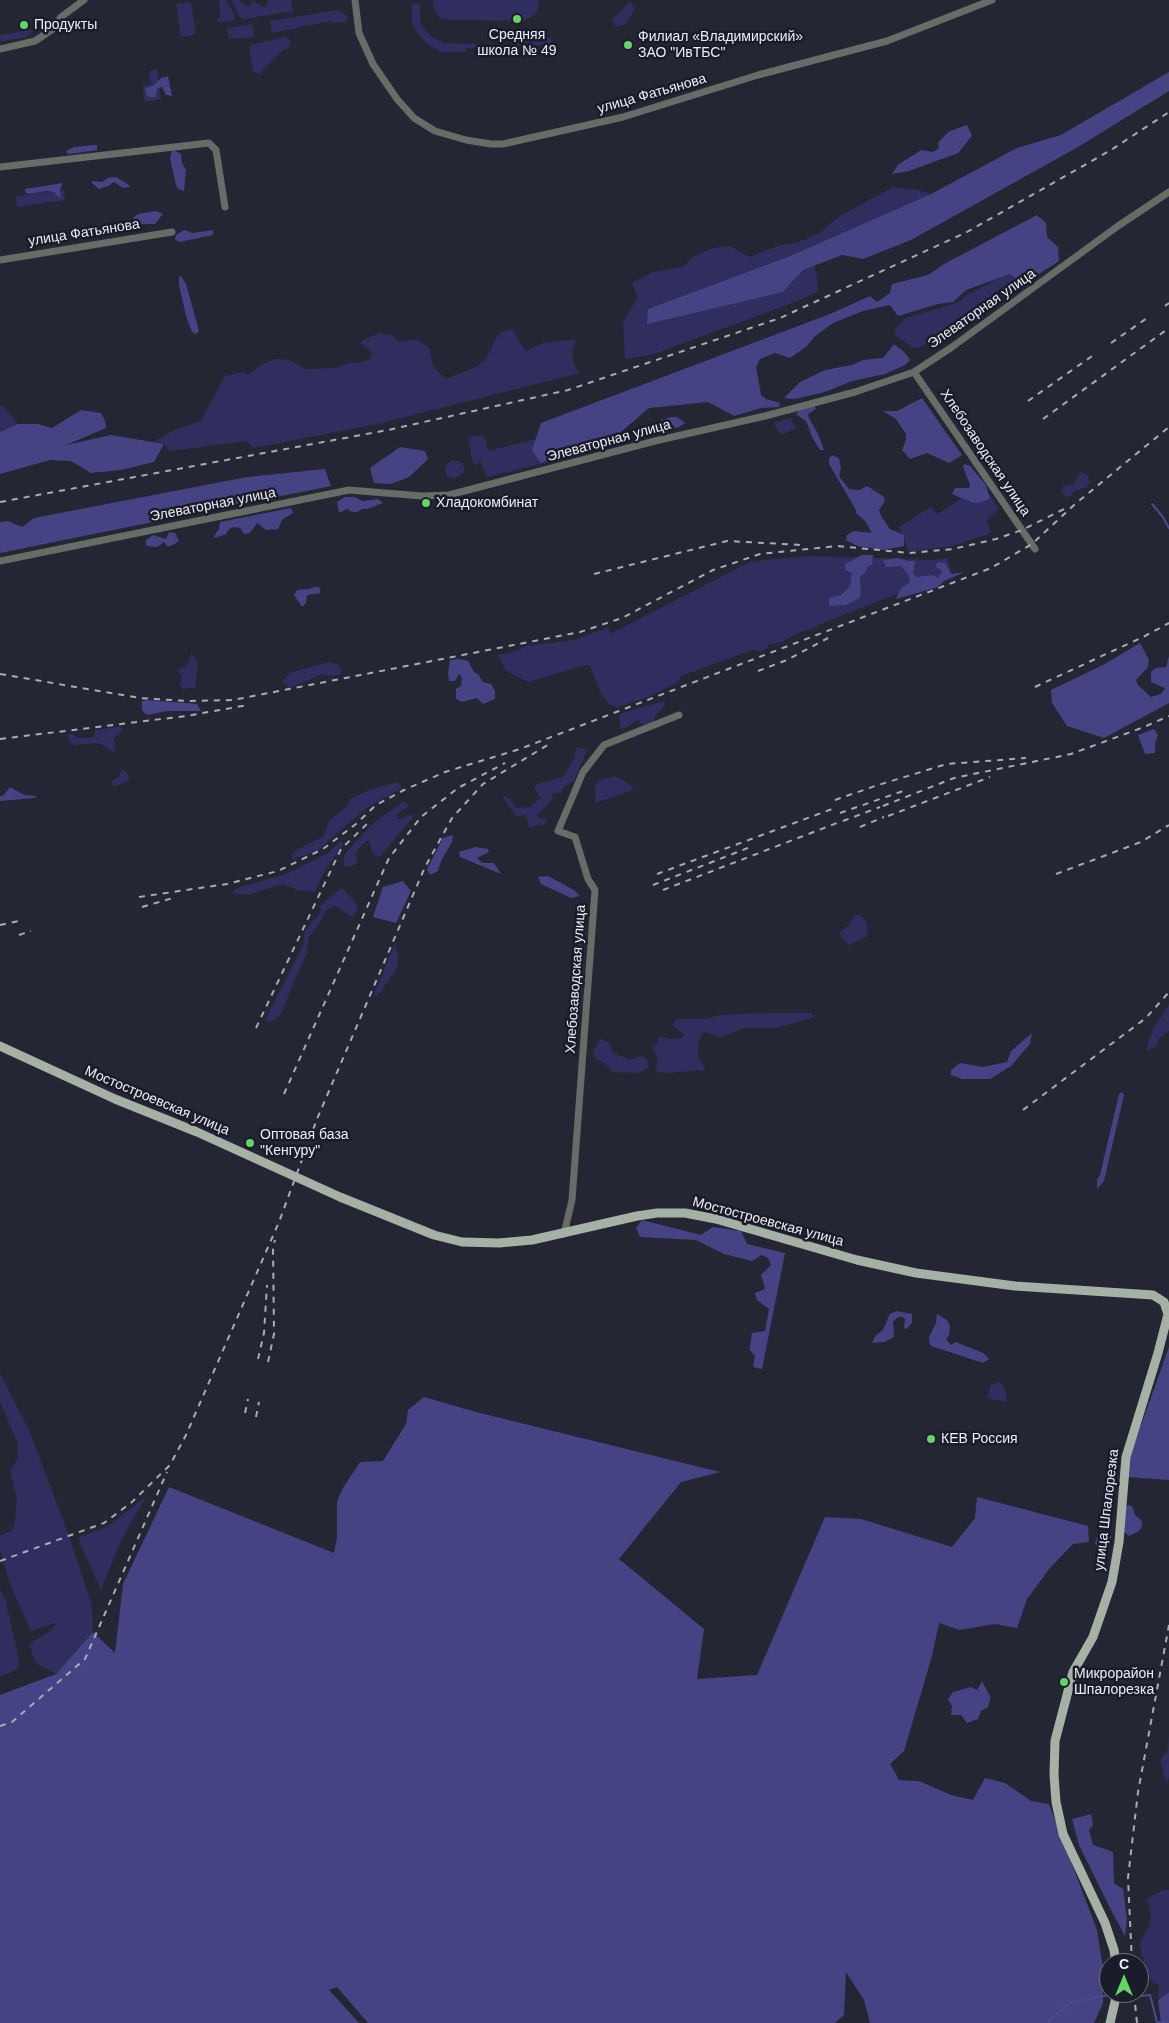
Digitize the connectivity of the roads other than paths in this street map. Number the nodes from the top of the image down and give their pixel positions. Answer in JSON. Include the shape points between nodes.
{"nodes":[{"id":1,"x":84,"y":0,"type":"edge"},
{"id":2,"x":355,"y":0,"type":"edge"},
{"id":3,"x":992,"y":0,"type":"edge"},
{"id":4,"x":0,"y":49,"type":"edge"},
{"id":5,"x":0,"y":167,"type":"edge"},
{"id":6,"x":1169,"y":192,"type":"edge"},
{"id":7,"x":225,"y":207,"type":"dead end"},
{"id":8,"x":172,"y":232,"type":"dead end"},
{"id":9,"x":0,"y":260,"type":"edge"},
{"id":10,"x":914,"y":372,"type":"junction"},
{"id":11,"x":1035,"y":549,"type":"dead end"},
{"id":12,"x":0,"y":561,"type":"edge"},
{"id":13,"x":679,"y":714,"type":"dead end"},
{"id":14,"x":0,"y":1046,"type":"edge"},
{"id":15,"x":564,"y":1234,"type":"junction"},
{"id":16,"x":1168,"y":1314,"type":"edge"},
{"id":17,"x":1114,"y":1953,"type":"edge"},
{"id":18,"x":1115,"y":2003,"type":"edge"},
{"id":19,"x":1110,"y":2023,"type":"edge"}],
"edges":[{"from":1,"to":4,"type":"street","via":[[61,17],[53,29],[35,40]]},
{"from":2,"to":3,"type":"street","name":"улица Фатьянова","via":[[359,33],[373,64],[397,100],[414,118],[444,134],[503,144],[623,116],[758,75],[887,41]]},
{"from":5,"to":7,"type":"street","via":[[209,143],[216,150]]},
{"from":6,"to":10,"type":"street","name":"Элеваторная улица"},
{"from":8,"to":9,"type":"street","name":"улица Фатьянова"},
{"from":10,"to":11,"type":"street","name":"Хлебозаводская улица"},
{"from":10,"to":12,"type":"street","name":"Элеваторная улица","via":[[855,392],[450,495],[349,490]]},
{"from":13,"to":15,"type":"street","name":"Хлебозаводская улица","via":[[604,745],[583,772],[558,831],[576,837],[588,879],[595,890],[572,1200]]},
{"from":14,"to":15,"type":"main road","name":"Мостостроевская улица","via":[[340,1197],[434,1235],[462,1242],[498,1243]]},
{"from":15,"to":16,"type":"main road","name":"Мостостроевская улица","via":[[637,1216],[685,1213],[916,1273],[1015,1286],[1153,1295],[1164,1302]]},
{"from":16,"to":17,"type":"main road","name":"улица Шпалорезка","via":[[1126,1457],[1119,1542],[1112,1582],[1093,1637],[1074,1672],[1055,1741],[1056,1802],[1063,1834],[1105,1923]]},
{"from":18,"to":19,"type":"main road"}]}
